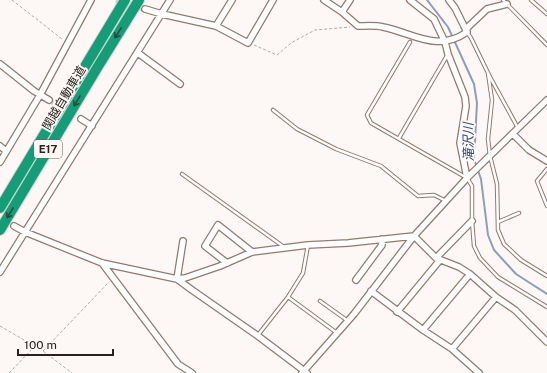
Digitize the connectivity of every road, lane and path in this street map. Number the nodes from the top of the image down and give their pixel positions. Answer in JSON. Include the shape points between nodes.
{"nodes":[{"id":1,"x":12,"y":0,"type":"edge"},
{"id":2,"x":91,"y":0,"type":"edge"},
{"id":3,"x":125,"y":0,"type":"edge"},
{"id":4,"x":139,"y":0,"type":"edge"},
{"id":5,"x":170,"y":0,"type":"edge"},
{"id":6,"x":232,"y":0,"type":"edge"},
{"id":7,"x":273,"y":0,"type":"edge"},
{"id":8,"x":324,"y":0,"type":"edge"},
{"id":9,"x":350,"y":0,"type":"edge"},
{"id":10,"x":410,"y":0,"type":"edge"},
{"id":11,"x":449,"y":0,"type":"edge"},
{"id":12,"x":531,"y":0,"type":"edge"},
{"id":13,"x":505,"y":2,"type":"edge"},
{"id":14,"x":145,"y":9,"type":"tunnel mouth"},
{"id":15,"x":342,"y":12,"type":"junction"},
{"id":16,"x":162,"y":14,"type":"junction"},
{"id":17,"x":547,"y":14,"type":"edge"},
{"id":18,"x":216,"y":26,"type":"junction"},
{"id":19,"x":358,"y":26,"type":"junction"},
{"id":20,"x":466,"y":31,"type":"junction"},
{"id":21,"x":410,"y":42,"type":"dead end"},
{"id":22,"x":446,"y":42,"type":"junction"},
{"id":23,"x":248,"y":43,"type":"junction"},
{"id":24,"x":68,"y":44,"type":"junction"},
{"id":25,"x":547,"y":45,"type":"edge"},
{"id":26,"x":138,"y":53,"type":"junction"},
{"id":27,"x":448,"y":54,"type":"junction"},
{"id":28,"x":0,"y":64,"type":"edge"},
{"id":29,"x":488,"y":73,"type":"junction"},
{"id":30,"x":180,"y":84,"type":"dead end"},
{"id":31,"x":40,"y":94,"type":"junction"},
{"id":32,"x":49,"y":100,"type":"tunnel mouth"},
{"id":33,"x":547,"y":100,"type":"edge"},
{"id":34,"x":273,"y":110,"type":"dead end"},
{"id":35,"x":81,"y":119,"type":"tunnel mouth"},
{"id":36,"x":92,"y":126,"type":"junction"},
{"id":37,"x":518,"y":128,"type":"junction"},
{"id":38,"x":513,"y":134,"type":"junction"},
{"id":39,"x":399,"y":138,"type":"junction"},
{"id":40,"x":0,"y":146,"type":"edge"},
{"id":41,"x":6,"y":151,"type":"junction"},
{"id":42,"x":490,"y":156,"type":"junction"},
{"id":43,"x":547,"y":161,"type":"edge"},
{"id":44,"x":0,"y":162,"type":"edge"},
{"id":45,"x":547,"y":169,"type":"edge"},
{"id":46,"x":182,"y":174,"type":"dead end"},
{"id":47,"x":468,"y":178,"type":"junction"},
{"id":48,"x":446,"y":201,"type":"junction"},
{"id":49,"x":547,"y":206,"type":"edge"},
{"id":50,"x":0,"y":208,"type":"edge"},
{"id":51,"x":519,"y":213,"type":"dead end"},
{"id":52,"x":472,"y":221,"type":"junction"},
{"id":53,"x":498,"y":222,"type":"junction"},
{"id":54,"x":14,"y":226,"type":"dead end"},
{"id":55,"x":0,"y":230,"type":"edge"},
{"id":56,"x":25,"y":232,"type":"junction"},
{"id":57,"x":414,"y":236,"type":"junction"},
{"id":58,"x":382,"y":239,"type":"junction"},
{"id":59,"x":182,"y":241,"type":"dead end"},
{"id":60,"x":308,"y":245,"type":"junction"},
{"id":61,"x":286,"y":248,"type":"junction"},
{"id":62,"x":252,"y":252,"type":"junction"},
{"id":63,"x":438,"y":259,"type":"junction"},
{"id":64,"x":102,"y":263,"type":"junction"},
{"id":65,"x":227,"y":263,"type":"junction"},
{"id":66,"x":0,"y":272,"type":"edge"},
{"id":67,"x":470,"y":274,"type":"junction"},
{"id":68,"x":547,"y":276,"type":"edge"},
{"id":69,"x":113,"y":277,"type":"junction"},
{"id":70,"x":178,"y":278,"type":"junction"},
{"id":71,"x":356,"y":280,"type":"dead end"},
{"id":72,"x":371,"y":291,"type":"junction"},
{"id":73,"x":288,"y":297,"type":"junction"},
{"id":74,"x":496,"y":297,"type":"junction"},
{"id":75,"x":320,"y":301,"type":"dead end"},
{"id":76,"x":547,"y":307,"type":"edge"},
{"id":77,"x":397,"y":312,"type":"junction"},
{"id":78,"x":348,"y":321,"type":"junction"},
{"id":79,"x":0,"y":326,"type":"edge"},
{"id":80,"x":423,"y":330,"type":"junction"},
{"id":81,"x":337,"y":333,"type":"junction"},
{"id":82,"x":258,"y":336,"type":"junction"},
{"id":83,"x":547,"y":342,"type":"edge"},
{"id":84,"x":35,"y":346,"type":"junction"},
{"id":85,"x":452,"y":349,"type":"junction"},
{"id":86,"x":43,"y":351,"type":"junction"},
{"id":87,"x":304,"y":372,"type":"edge"},
{"id":88,"x":9,"y":373,"type":"edge"},
{"id":89,"x":72,"y":373,"type":"edge"},
{"id":90,"x":192,"y":373,"type":"edge"},
{"id":91,"x":479,"y":373,"type":"edge"}],
"edges":[{"from":1,"to":24,"type":"path"},
{"from":2,"to":24,"type":"street"},
{"from":3,"to":50,"type":"highway","name":"関越自動車道","number":"E17"},
{"from":4,"to":55,"type":"highway","name":"関越自動車道","number":"E17","one_way":true},
{"from":5,"to":16,"type":"street"},
{"from":6,"to":18,"type":"street"},
{"from":7,"to":23,"type":"street"},
{"from":8,"to":15,"type":"street"},
{"from":9,"to":15,"type":"street"},
{"from":10,"to":22,"type":"street","via":[[434,19]]},
{"from":11,"to":20,"type":"street"},
{"from":12,"to":17,"type":"lane"},
{"from":13,"to":20,"type":"street","via":[[487,9]]},
{"from":13,"to":25,"type":"lane"},
{"from":14,"to":16,"type":"street"},
{"from":15,"to":19,"type":"street"},
{"from":16,"to":18,"type":"street"},
{"from":16,"to":26,"type":"street"},
{"from":18,"to":23,"type":"street"},
{"from":19,"to":22,"type":"street","via":[[381,26],[430,42]]},
{"from":19,"to":23,"type":"path","via":[[314,30],[277,55]]},
{"from":20,"to":22,"type":"street"},
{"from":20,"to":29,"type":"lane"},
{"from":21,"to":39,"type":"lane","via":[[367,115],[371,123]]},
{"from":22,"to":27,"type":"street"},
{"from":24,"to":31,"type":"street"},
{"from":26,"to":30,"type":"street"},
{"from":26,"to":36,"type":"street"},
{"from":27,"to":39,"type":"lane"},
{"from":27,"to":47,"type":"street","via":[[465,97],[460,143]]},
{"from":28,"to":31,"type":"street"},
{"from":29,"to":37,"type":"lane"},
{"from":29,"to":42,"type":"lane","via":[[492,100],[488,139]]},
{"from":31,"to":32,"type":"street"},
{"from":31,"to":41,"type":"street"},
{"from":33,"to":37,"type":"street"},
{"from":34,"to":48,"type":"lane","via":[[298,129],[336,149],[381,166],[418,196],[434,196]]},
{"from":35,"to":36,"type":"street"},
{"from":36,"to":56,"type":"street"},
{"from":37,"to":38,"type":"street"},
{"from":38,"to":42,"type":"street"},
{"from":38,"to":43,"type":"street","via":[[529,150]]},
{"from":39,"to":47,"type":"lane"},
{"from":40,"to":41,"type":"street"},
{"from":41,"to":44,"type":"street"},
{"from":42,"to":47,"type":"street"},
{"from":42,"to":53,"type":"lane","via":[[497,184]]},
{"from":45,"to":49,"type":"lane","via":[[537,181]]},
{"from":46,"to":61,"type":"lane"},
{"from":47,"to":48,"type":"street"},
{"from":47,"to":52,"type":"lane","via":[[472,186]]},
{"from":48,"to":57,"type":"street"},
{"from":51,"to":53,"type":"lane"},
{"from":52,"to":63,"type":"street"},
{"from":52,"to":76,"type":"lane","via":[[474,246],[480,258],[498,277]]},
{"from":53,"to":68,"type":"lane","via":[[498,230],[504,244],[521,260]]},
{"from":54,"to":56,"type":"street"},
{"from":56,"to":64,"type":"street"},
{"from":56,"to":66,"type":"street"},
{"from":57,"to":58,"type":"street"},
{"from":57,"to":63,"type":"street"},
{"from":57,"to":72,"type":"street"},
{"from":58,"to":60,"type":"street"},
{"from":58,"to":71,"type":"street","via":[[382,245]]},
{"from":59,"to":70,"type":"street"},
{"from":60,"to":61,"type":"street"},
{"from":60,"to":73,"type":"lane","via":[[303,273]]},
{"from":61,"to":62,"type":"street"},
{"from":62,"to":65,"type":"street"},
{"from":62,"to":65,"type":"street","via":[[218,225],[204,246]]},
{"from":63,"to":67,"type":"street"},
{"from":63,"to":77,"type":"street"},
{"from":64,"to":69,"type":"street"},
{"from":64,"to":70,"type":"street"},
{"from":65,"to":70,"type":"street","via":[[185,278]]},
{"from":67,"to":74,"type":"street"},
{"from":67,"to":80,"type":"street"},
{"from":69,"to":86,"type":"path"},
{"from":69,"to":90,"type":"street","via":[[178,364]]},
{"from":70,"to":82,"type":"street"},
{"from":72,"to":77,"type":"street"},
{"from":72,"to":78,"type":"street"},
{"from":73,"to":81,"type":"lane"},
{"from":73,"to":82,"type":"lane"},
{"from":74,"to":83,"type":"street","via":[[514,310]]},
{"from":74,"to":85,"type":"street"},
{"from":75,"to":78,"type":"lane"},
{"from":77,"to":80,"type":"street"},
{"from":78,"to":81,"type":"street"},
{"from":79,"to":84,"type":"path"},
{"from":80,"to":85,"type":"street"},
{"from":81,"to":87,"type":"street"},
{"from":82,"to":87,"type":"street"},
{"from":84,"to":86,"type":"path"},
{"from":84,"to":88,"type":"path"},
{"from":85,"to":91,"type":"street"},
{"from":86,"to":89,"type":"path"}]}
